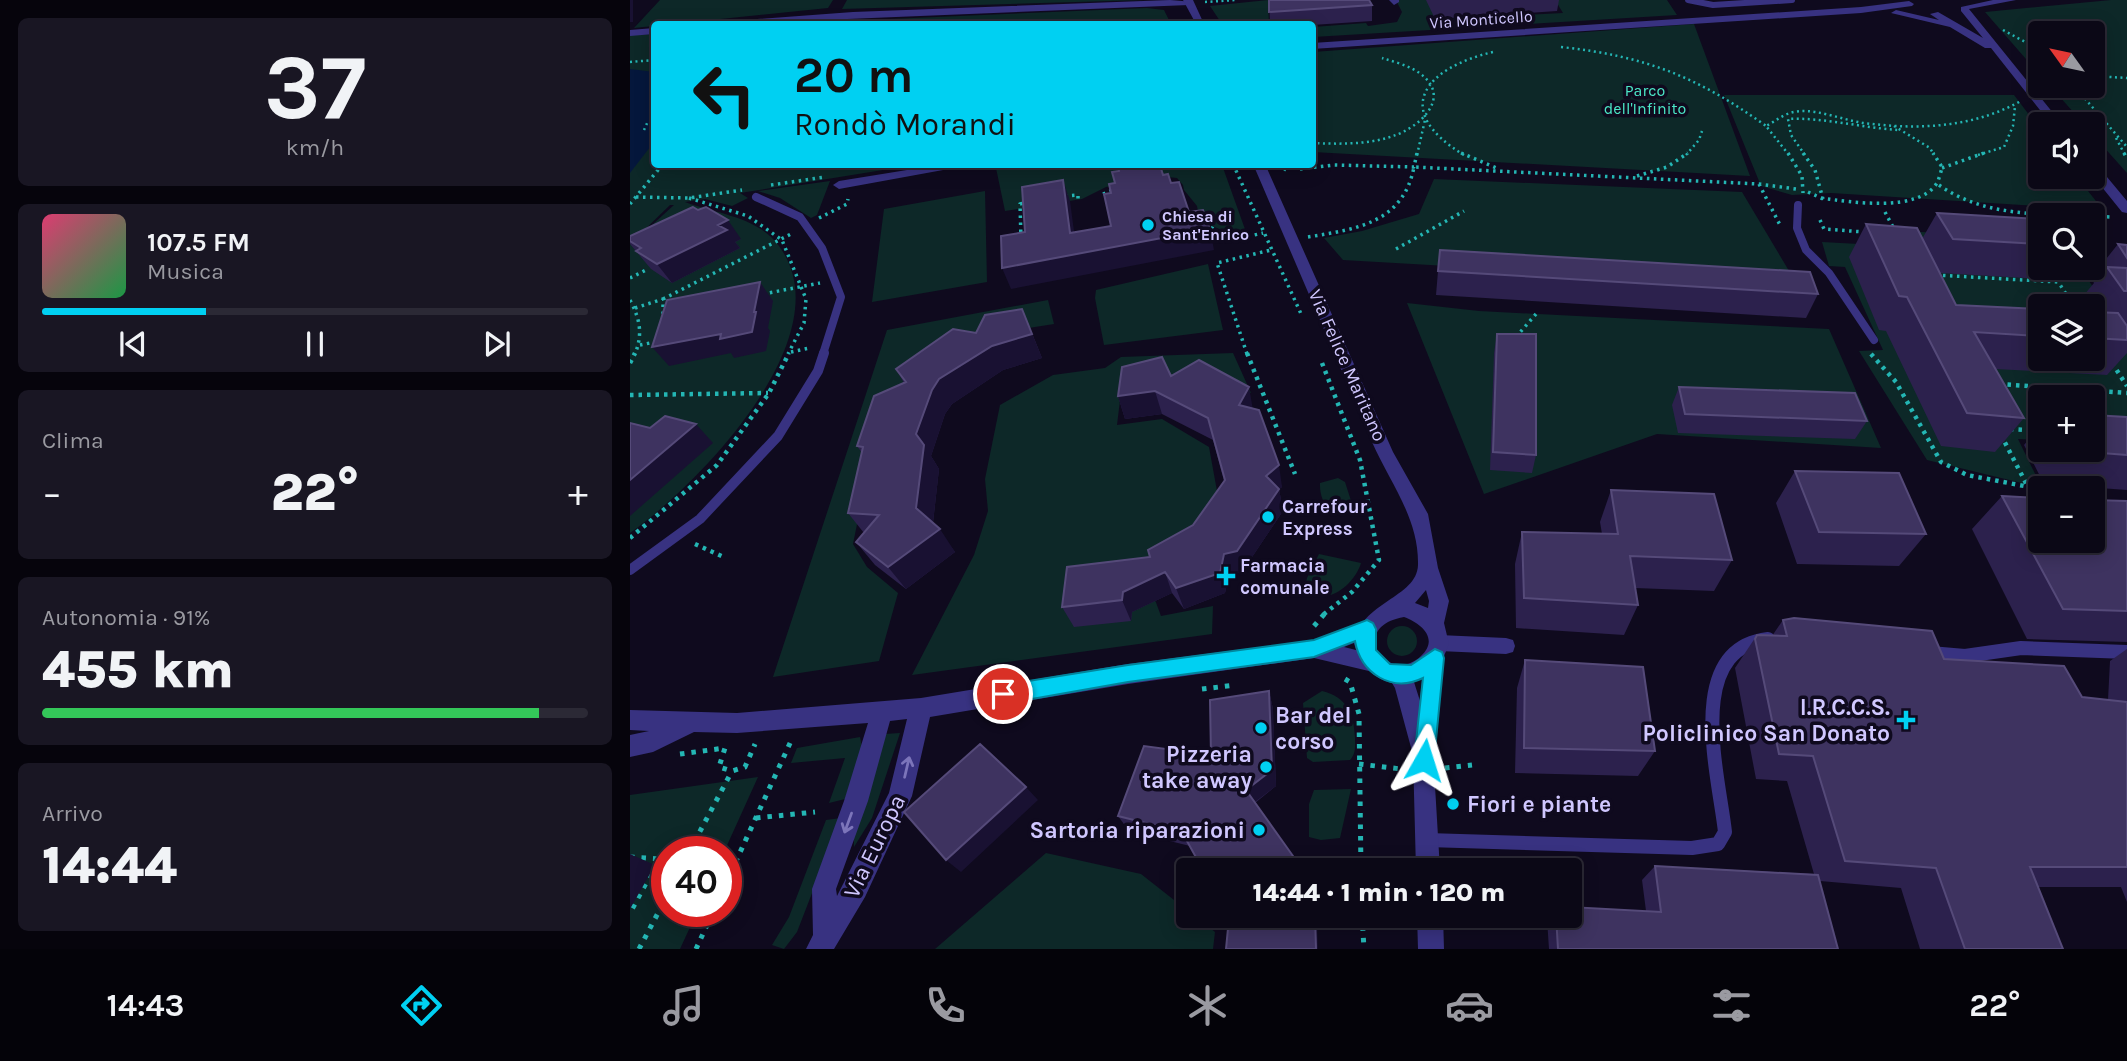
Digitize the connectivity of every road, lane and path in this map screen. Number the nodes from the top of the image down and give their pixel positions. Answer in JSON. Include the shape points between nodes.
{"nodes":[{"id":1,"x":1236,"y":0,"type":"edge"},
{"id":2,"x":1688,"y":0,"type":"edge"},
{"id":3,"x":1792,"y":0,"type":"edge"},
{"id":4,"x":1958,"y":0,"type":"edge"},
{"id":5,"x":2011,"y":0,"type":"edge"},
{"id":6,"x":1183,"y":1,"type":"edge"},
{"id":7,"x":1203,"y":2,"type":"dead end"},
{"id":8,"x":1908,"y":2,"type":"edge"},
{"id":9,"x":1966,"y":9,"type":"junction"},
{"id":10,"x":1861,"y":10,"type":"junction"},
{"id":11,"x":1896,"y":13,"type":"junction"},
{"id":12,"x":1933,"y":14,"type":"junction"},
{"id":13,"x":771,"y":21,"type":"edge"},
{"id":14,"x":1187,"y":21,"type":"edge"},
{"id":15,"x":1198,"y":21,"type":"edge"},
{"id":16,"x":2002,"y":29,"type":"dead end"},
{"id":17,"x":651,"y":31,"type":"edge"},
{"id":18,"x":630,"y":33,"type":"edge"},
{"id":19,"x":1969,"y":33,"type":"junction"},
{"id":20,"x":2028,"y":43,"type":"edge"},
{"id":21,"x":1316,"y":46,"type":"edge"},
{"id":22,"x":1554,"y":46,"type":"dead end"},
{"id":23,"x":1503,"y":50,"type":"dead end"},
{"id":24,"x":2000,"y":55,"type":"junction"},
{"id":25,"x":651,"y":60,"type":"edge"},
{"id":26,"x":630,"y":62,"type":"edge"},
{"id":27,"x":1423,"y":76,"type":"dead end"},
{"id":28,"x":2105,"y":77,"type":"edge"},
{"id":29,"x":2127,"y":78,"type":"edge"},
{"id":30,"x":1430,"y":84,"type":"junction"},
{"id":31,"x":2084,"y":98,"type":"edge"},
{"id":32,"x":2022,"y":100,"type":"dead end"},
{"id":33,"x":2015,"y":105,"type":"junction"},
{"id":34,"x":2047,"y":112,"type":"edge"},
{"id":35,"x":1770,"y":116,"type":"dead end"},
{"id":36,"x":1426,"y":117,"type":"junction"},
{"id":37,"x":651,"y":120,"type":"edge"},
{"id":38,"x":1774,"y":122,"type":"junction"},
{"id":39,"x":1893,"y":125,"type":"junction"},
{"id":40,"x":1766,"y":126,"type":"junction"},
{"id":41,"x":644,"y":130,"type":"dead end"},
{"id":42,"x":1702,"y":131,"type":"dead end"},
{"id":43,"x":1903,"y":131,"type":"junction"},
{"id":44,"x":2114,"y":134,"type":"junction"},
{"id":45,"x":1316,"y":144,"type":"edge"},
{"id":46,"x":2127,"y":147,"type":"edge"},
{"id":47,"x":2127,"y":159,"type":"edge"},
{"id":48,"x":1316,"y":167,"type":"edge"},
{"id":49,"x":1415,"y":167,"type":"junction"},
{"id":50,"x":661,"y":168,"type":"edge"},
{"id":51,"x":946,"y":168,"type":"edge"},
{"id":52,"x":1235,"y":168,"type":"edge"},
{"id":53,"x":1261,"y":168,"type":"edge"},
{"id":54,"x":1284,"y":168,"type":"edge"},
{"id":55,"x":1308,"y":168,"type":"edge"},
{"id":56,"x":1300,"y":169,"type":"dead end"},
{"id":57,"x":1941,"y":170,"type":"junction"},
{"id":58,"x":1288,"y":171,"type":"dead end"},
{"id":59,"x":1509,"y":172,"type":"junction"},
{"id":60,"x":1626,"y":177,"type":"junction"},
{"id":61,"x":2105,"y":182,"type":"edge"},
{"id":62,"x":1118,"y":183,"type":"edge"},
{"id":63,"x":1759,"y":184,"type":"dead end"},
{"id":64,"x":1938,"y":184,"type":"junction"},
{"id":65,"x":845,"y":185,"type":"joint"},
{"id":66,"x":1103,"y":194,"type":"edge"},
{"id":67,"x":756,"y":197,"type":"dead end"},
{"id":68,"x":689,"y":198,"type":"dead end"},
{"id":69,"x":1055,"y":198,"type":"edge"},
{"id":70,"x":1078,"y":200,"type":"dead end"},
{"id":71,"x":1031,"y":202,"type":"edge"},
{"id":72,"x":630,"y":204,"type":"edge"},
{"id":73,"x":1798,"y":205,"type":"joint"},
{"id":74,"x":2127,"y":209,"type":"edge"},
{"id":75,"x":1464,"y":211,"type":"dead end"},
{"id":76,"x":2008,"y":211,"type":"junction"},
{"id":77,"x":1885,"y":212,"type":"dead end"},
{"id":78,"x":2028,"y":212,"type":"edge"},
{"id":79,"x":2112,"y":212,"type":"dead end"},
{"id":80,"x":2013,"y":216,"type":"edge"},
{"id":81,"x":2105,"y":217,"type":"edge"},
{"id":82,"x":1820,"y":220,"type":"dead end"},
{"id":83,"x":806,"y":225,"type":"junction"},
{"id":84,"x":1202,"y":228,"type":"edge"},
{"id":85,"x":1264,"y":233,"type":"junction"},
{"id":86,"x":1872,"y":233,"type":"edge"},
{"id":87,"x":1884,"y":233,"type":"edge"},
{"id":88,"x":1312,"y":236,"type":"dead end"},
{"id":89,"x":782,"y":240,"type":"junction"},
{"id":90,"x":1396,"y":249,"type":"dead end"},
{"id":91,"x":1021,"y":250,"type":"edge"},
{"id":92,"x":1271,"y":250,"type":"junction"},
{"id":93,"x":648,"y":269,"type":"edge"},
{"id":94,"x":1931,"y":274,"type":"edge"},
{"id":95,"x":630,"y":278,"type":"edge"},
{"id":96,"x":835,"y":281,"type":"junction"},
{"id":97,"x":2059,"y":282,"type":"joint"},
{"id":98,"x":802,"y":286,"type":"junction"},
{"id":99,"x":2066,"y":294,"type":"edge"},
{"id":100,"x":751,"y":296,"type":"edge"},
{"id":101,"x":663,"y":299,"type":"junction"},
{"id":102,"x":630,"y":300,"type":"edge"},
{"id":103,"x":635,"y":308,"type":"junction"},
{"id":104,"x":676,"y":311,"type":"edge"},
{"id":105,"x":1536,"y":314,"type":"dead end"},
{"id":106,"x":1303,"y":317,"type":"dead end"},
{"id":107,"x":671,"y":338,"type":"edge"},
{"id":108,"x":1874,"y":340,"type":"dead end"},
{"id":109,"x":639,"y":345,"type":"junction"},
{"id":110,"x":1865,"y":345,"type":"dead end"},
{"id":111,"x":1515,"y":347,"type":"edge"},
{"id":112,"x":638,"y":351,"type":"junction"},
{"id":113,"x":630,"y":353,"type":"edge"},
{"id":114,"x":2107,"y":355,"type":"edge"},
{"id":115,"x":1320,"y":357,"type":"dead end"},
{"id":116,"x":630,"y":363,"type":"edge"},
{"id":117,"x":1988,"y":384,"type":"edge"},
{"id":118,"x":2127,"y":386,"type":"edge"},
{"id":119,"x":769,"y":393,"type":"junction"},
{"id":120,"x":2127,"y":393,"type":"edge"},
{"id":121,"x":630,"y":395,"type":"edge"},
{"id":122,"x":2028,"y":430,"type":"edge"},
{"id":123,"x":1295,"y":474,"type":"dead end"},
{"id":124,"x":2028,"y":487,"type":"joint"},
{"id":125,"x":678,"y":536,"type":"junction"},
{"id":126,"x":630,"y":538,"type":"edge"},
{"id":127,"x":726,"y":558,"type":"dead end"},
{"id":128,"x":1428,"y":568,"type":"junction"},
{"id":129,"x":630,"y":570,"type":"edge"},
{"id":130,"x":1392,"y":609,"type":"junction"},
{"id":131,"x":1367,"y":629,"type":"junction"},
{"id":132,"x":1312,"y":639,"type":"junction"},
{"id":133,"x":1785,"y":640,"type":"edge"},
{"id":134,"x":1436,"y":642,"type":"junction"},
{"id":135,"x":1506,"y":646,"type":"dead end"},
{"id":136,"x":1910,"y":651,"type":"edge"},
{"id":137,"x":2127,"y":652,"type":"edge"},
{"id":138,"x":1373,"y":663,"type":"junction"},
{"id":139,"x":1399,"y":675,"type":"junction"},
{"id":140,"x":1340,"y":677,"type":"dead end"},
{"id":141,"x":921,"y":708,"type":"junction"},
{"id":142,"x":883,"y":711,"type":"junction"},
{"id":143,"x":802,"y":718,"type":"junction"},
{"id":144,"x":630,"y":720,"type":"edge"},
{"id":145,"x":690,"y":723,"type":"junction"},
{"id":146,"x":630,"y":746,"type":"edge"},
{"id":147,"x":1424,"y":760,"type":"junction"},
{"id":148,"x":732,"y":771,"type":"dead end"},
{"id":149,"x":815,"y":812,"type":"dead end"},
{"id":150,"x":756,"y":818,"type":"junction"},
{"id":151,"x":697,"y":836,"type":"edge"},
{"id":152,"x":1427,"y":840,"type":"junction"},
{"id":153,"x":742,"y":848,"type":"edge"},
{"id":154,"x":630,"y":857,"type":"edge"},
{"id":155,"x":1361,"y":858,"type":"edge"},
{"id":156,"x":1428,"y":858,"type":"edge"},
{"id":157,"x":630,"y":913,"type":"edge"},
{"id":158,"x":651,"y":926,"type":"edge"},
{"id":159,"x":706,"y":927,"type":"edge"},
{"id":160,"x":1363,"y":928,"type":"edge"},
{"id":161,"x":1431,"y":928,"type":"edge"},
{"id":162,"x":822,"y":944,"type":"edge"},
{"id":163,"x":639,"y":949,"type":"edge"},
{"id":164,"x":696,"y":949,"type":"edge"},
{"id":165,"x":1364,"y":949,"type":"edge"},
{"id":166,"x":1432,"y":949,"type":"edge"}],
"edges":[{"from":1,"to":7,"type":"path"},
{"from":2,"to":3,"type":"lane","via":[[1713,5]]},
{"from":4,"to":9,"type":"street"},
{"from":5,"to":9,"type":"street"},
{"from":6,"to":13,"type":"street"},
{"from":6,"to":14,"type":"street"},
{"from":6,"to":15,"type":"street"},
{"from":8,"to":10,"type":"street","name":"Via Monticello"},
{"from":8,"to":12,"type":"street"},
{"from":9,"to":12,"type":"street","name":"Via Monticello","via":[[1952,15]]},
{"from":9,"to":24,"type":"street"},
{"from":10,"to":11,"type":"street","name":"Via Monticello"},
{"from":10,"to":21,"type":"street","name":"Via Monticello"},
{"from":11,"to":12,"type":"street","name":"Via Monticello"},
{"from":11,"to":19,"type":"street"},
{"from":12,"to":19,"type":"street"},
{"from":16,"to":20,"type":"path"},
{"from":17,"to":18,"type":"street"},
{"from":19,"to":24,"type":"street"},
{"from":22,"to":40,"type":"path","via":[[1642,60],[1689,80]]},
{"from":23,"to":30,"type":"path","via":[[1450,66]]},
{"from":24,"to":34,"type":"street"},
{"from":25,"to":26,"type":"path"},
{"from":27,"to":30,"type":"path"},
{"from":28,"to":29,"type":"path"},
{"from":30,"to":36,"type":"path","via":[[1422,103]]},
{"from":30,"to":36,"type":"path","via":[[1434,104]]},
{"from":31,"to":44,"type":"path"},
{"from":32,"to":33,"type":"path"},
{"from":33,"to":39,"type":"path","via":[[1973,122]]},
{"from":33,"to":57,"type":"path","via":[[2004,147]]},
{"from":35,"to":38,"type":"path"},
{"from":36,"to":45,"type":"path","via":[[1405,132],[1377,141]]},
{"from":36,"to":49,"type":"path"},
{"from":36,"to":59,"type":"path","via":[[1428,126],[1452,148]]},
{"from":37,"to":41,"type":"path"},
{"from":38,"to":39,"type":"path","via":[[1798,111]]},
{"from":38,"to":40,"type":"path"},
{"from":39,"to":43,"type":"path"},
{"from":40,"to":73,"type":"path","via":[[1805,184]]},
{"from":42,"to":60,"type":"path","via":[[1700,140],[1679,160],[1642,176]]},
{"from":43,"to":57,"type":"path","via":[[1930,148]]},
{"from":43,"to":64,"type":"path","via":[[1788,119],[1791,135],[1815,170],[1823,199],[1898,202],[1925,194]]},
{"from":44,"to":46,"type":"path"},
{"from":44,"to":47,"type":"path"},
{"from":48,"to":49,"type":"path"},
{"from":49,"to":59,"type":"path"},
{"from":49,"to":88,"type":"path","via":[[1408,193],[1396,208],[1372,223]]},
{"from":50,"to":72,"type":"path"},
{"from":51,"to":65,"type":"street"},
{"from":52,"to":85,"type":"path"},
{"from":53,"to":128,"type":"street","name":"Via Felice Maritano","via":[[1385,452],[1419,514]]},
{"from":54,"to":58,"type":"path"},
{"from":55,"to":56,"type":"path"},
{"from":57,"to":64,"type":"path"},
{"from":59,"to":60,"type":"path"},
{"from":60,"to":63,"type":"path"},
{"from":61,"to":74,"type":"street"},
{"from":62,"to":66,"type":"path"},
{"from":64,"to":76,"type":"path","via":[[1953,195]]},
{"from":65,"to":83,"type":"path","via":[[847,204]]},
{"from":67,"to":83,"type":"lane","via":[[800,217]]},
{"from":68,"to":89,"type":"path","via":[[748,216]]},
{"from":69,"to":70,"type":"path","via":[[1078,195]]},
{"from":71,"to":91,"type":"path","via":[[1020,204]]},
{"from":73,"to":108,"type":"lane","via":[[1797,228],[1806,250],[1829,273]]},
{"from":75,"to":90,"type":"path"},
{"from":76,"to":78,"type":"path"},
{"from":76,"to":80,"type":"path"},
{"from":77,"to":87,"type":"path","via":[[1897,234]]},
{"from":79,"to":81,"type":"path"},
{"from":82,"to":86,"type":"path","via":[[1824,229]]},
{"from":83,"to":89,"type":"path"},
{"from":83,"to":96,"type":"lane","via":[[822,248]]},
{"from":84,"to":85,"type":"path","via":[[1212,228],[1228,240]]},
{"from":85,"to":92,"type":"path"},
{"from":89,"to":98,"type":"path"},
{"from":89,"to":101,"type":"path"},
{"from":92,"to":106,"type":"path"},
{"from":92,"to":123,"type":"path","via":[[1217,263]]},
{"from":93,"to":95,"type":"path"},
{"from":94,"to":97,"type":"path"},
{"from":96,"to":98,"type":"path"},
{"from":96,"to":125,"type":"lane","via":[[841,297],[818,371],[778,436],[700,519]]},
{"from":97,"to":99,"type":"path"},
{"from":98,"to":100,"type":"path"},
{"from":98,"to":119,"type":"path","via":[[807,299],[804,323]]},
{"from":101,"to":103,"type":"path"},
{"from":101,"to":104,"type":"path","via":[[663,313]]},
{"from":102,"to":103,"type":"path"},
{"from":103,"to":109,"type":"path","via":[[640,318]]},
{"from":105,"to":111,"type":"path","via":[[1516,337]]},
{"from":107,"to":109,"type":"path"},
{"from":109,"to":112,"type":"path"},
{"from":110,"to":124,"type":"path","via":[[1896,382],[1941,462],[1967,474]]},
{"from":112,"to":113,"type":"path"},
{"from":112,"to":116,"type":"path"},
{"from":114,"to":118,"type":"path"},
{"from":115,"to":132,"type":"path","via":[[1360,460],[1379,560],[1352,592],[1327,610]]},
{"from":117,"to":120,"type":"path"},
{"from":119,"to":121,"type":"path"},
{"from":119,"to":126,"type":"path","via":[[717,465]]},
{"from":122,"to":124,"type":"path","via":[[1998,428]]},
{"from":125,"to":127,"type":"path"},
{"from":125,"to":129,"type":"lane"},
{"from":128,"to":130,"type":"street","via":[[1414,593]]},
{"from":128,"to":134,"type":"street","name":"Via Felice Maritano","via":[[1439,601]]},
{"from":130,"to":131,"type":"street"},
{"from":130,"to":134,"type":"street","via":[[1415,610]]},
{"from":131,"to":132,"type":"street"},
{"from":131,"to":138,"type":"street","via":[[1364,640]]},
{"from":132,"to":138,"type":"street"},
{"from":132,"to":141,"type":"street"},
{"from":133,"to":152,"type":"lane","via":[[1746,643],[1725,661],[1714,689],[1713,728],[1725,832],[1718,844],[1679,847]]},
{"from":134,"to":135,"type":"street"},
{"from":134,"to":139,"type":"street","via":[[1426,667]]},
{"from":134,"to":147,"type":"street","name":"Via Felice Maritano"},
{"from":136,"to":137,"type":"lane","via":[[1965,656],[2021,649]]},
{"from":138,"to":139,"type":"street"},
{"from":139,"to":147,"type":"street"},
{"from":140,"to":155,"type":"path","via":[[1350,682],[1359,714]]},
{"from":141,"to":142,"type":"street"},
{"from":162,"to":141,"type":"street","name":"Via Europa","one_way":true,"via":[[856,888],[900,796]]},
{"from":142,"to":143,"type":"street"},
{"from":142,"to":162,"type":"street","name":"Via Europa","one_way":true,"via":[[824,889]]},
{"from":143,"to":145,"type":"street"},
{"from":143,"to":150,"type":"path"},
{"from":144,"to":145,"type":"street"},
{"from":145,"to":146,"type":"street","via":[[653,741]]},
{"from":147,"to":152,"type":"street"},
{"from":148,"to":151,"type":"path"},
{"from":149,"to":150,"type":"path"},
{"from":150,"to":153,"type":"path"},
{"from":152,"to":156,"type":"street"},
{"from":154,"to":157,"type":"path","via":[[659,859]]},
{"from":158,"to":163,"type":"path"},
{"from":159,"to":164,"type":"path"},
{"from":160,"to":165,"type":"path"},
{"from":161,"to":166,"type":"street"}]}
